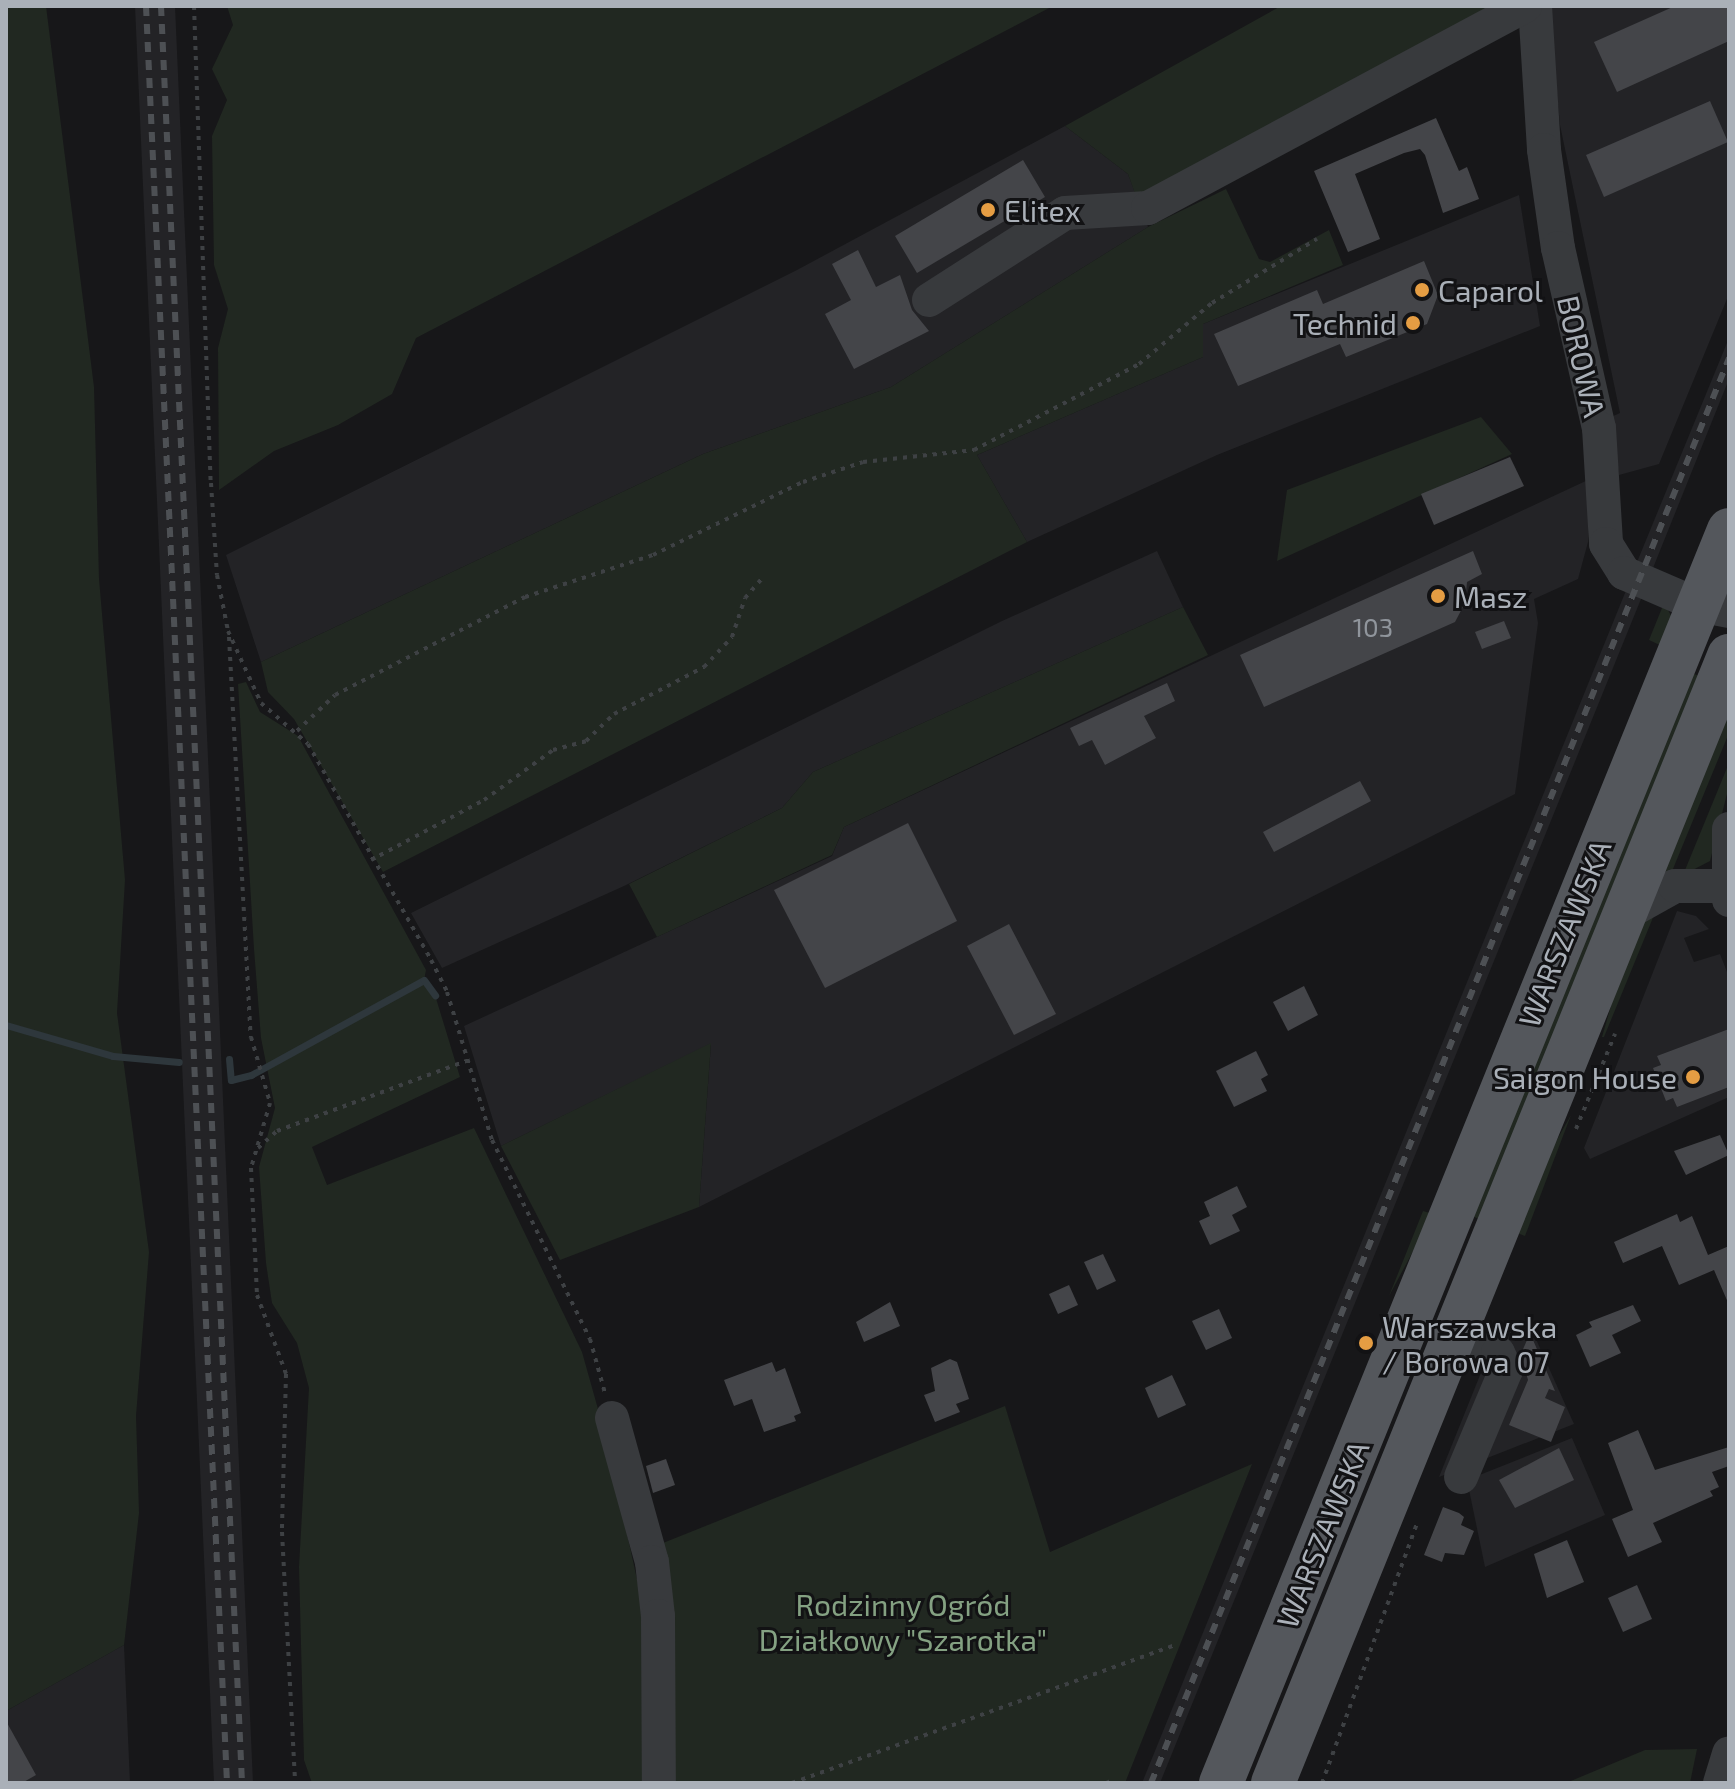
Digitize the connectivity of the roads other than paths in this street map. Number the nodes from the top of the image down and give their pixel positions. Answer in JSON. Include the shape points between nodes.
{"nodes":[{"id":1,"x":1525,"y":6,"type":"edge"},
{"id":2,"x":1535,"y":6,"type":"edge"},
{"id":3,"x":929,"y":300,"type":"dead end"},
{"id":4,"x":1729,"y":530,"type":"edge"},
{"id":5,"x":1714,"y":608,"type":"edge"},
{"id":6,"x":1729,"y":656,"type":"edge"},
{"id":7,"x":1729,"y":829,"type":"edge"},
{"id":8,"x":1728,"y":893,"type":"edge"},
{"id":9,"x":1625,"y":914,"type":"junction"},
{"id":10,"x":1458,"y":1326,"type":"junction"},
{"id":11,"x":612,"y":1418,"type":"road end"},
{"id":12,"x":1461,"y":1477,"type":"dead end"},
{"id":13,"x":1729,"y":1753,"type":"edge"},
{"id":14,"x":659,"y":1783,"type":"edge"},
{"id":15,"x":1221,"y":1783,"type":"edge"},
{"id":16,"x":1273,"y":1783,"type":"edge"},
{"id":17,"x":1720,"y":1783,"type":"edge"}],
"edges":[{"from":1,"to":3,"type":"street","via":[[1148,208],[1065,213]]},
{"from":2,"to":5,"type":"street","name":"BOROWA","via":[[1544,150],[1558,248],[1599,428],[1606,544],[1624,573]]},
{"from":4,"to":5,"type":"main road","name":"WARSZAWSKA"},
{"from":5,"to":15,"type":"main road","name":"WARSZAWSKA"},
{"from":6,"to":9,"type":"main road","name":"WARSZAWSKA"},
{"from":7,"to":8,"type":"street"},
{"from":8,"to":9,"type":"street","via":[[1675,886]]},
{"from":9,"to":10,"type":"main road","name":"WARSZAWSKA"},
{"from":10,"to":12,"type":"street","via":[[1498,1353],[1506,1370]]},
{"from":10,"to":16,"type":"main road","name":"WARSZAWSKA"},
{"from":11,"to":14,"type":"street","via":[[652,1562],[658,1616]]},
{"from":13,"to":17,"type":"street"}]}
